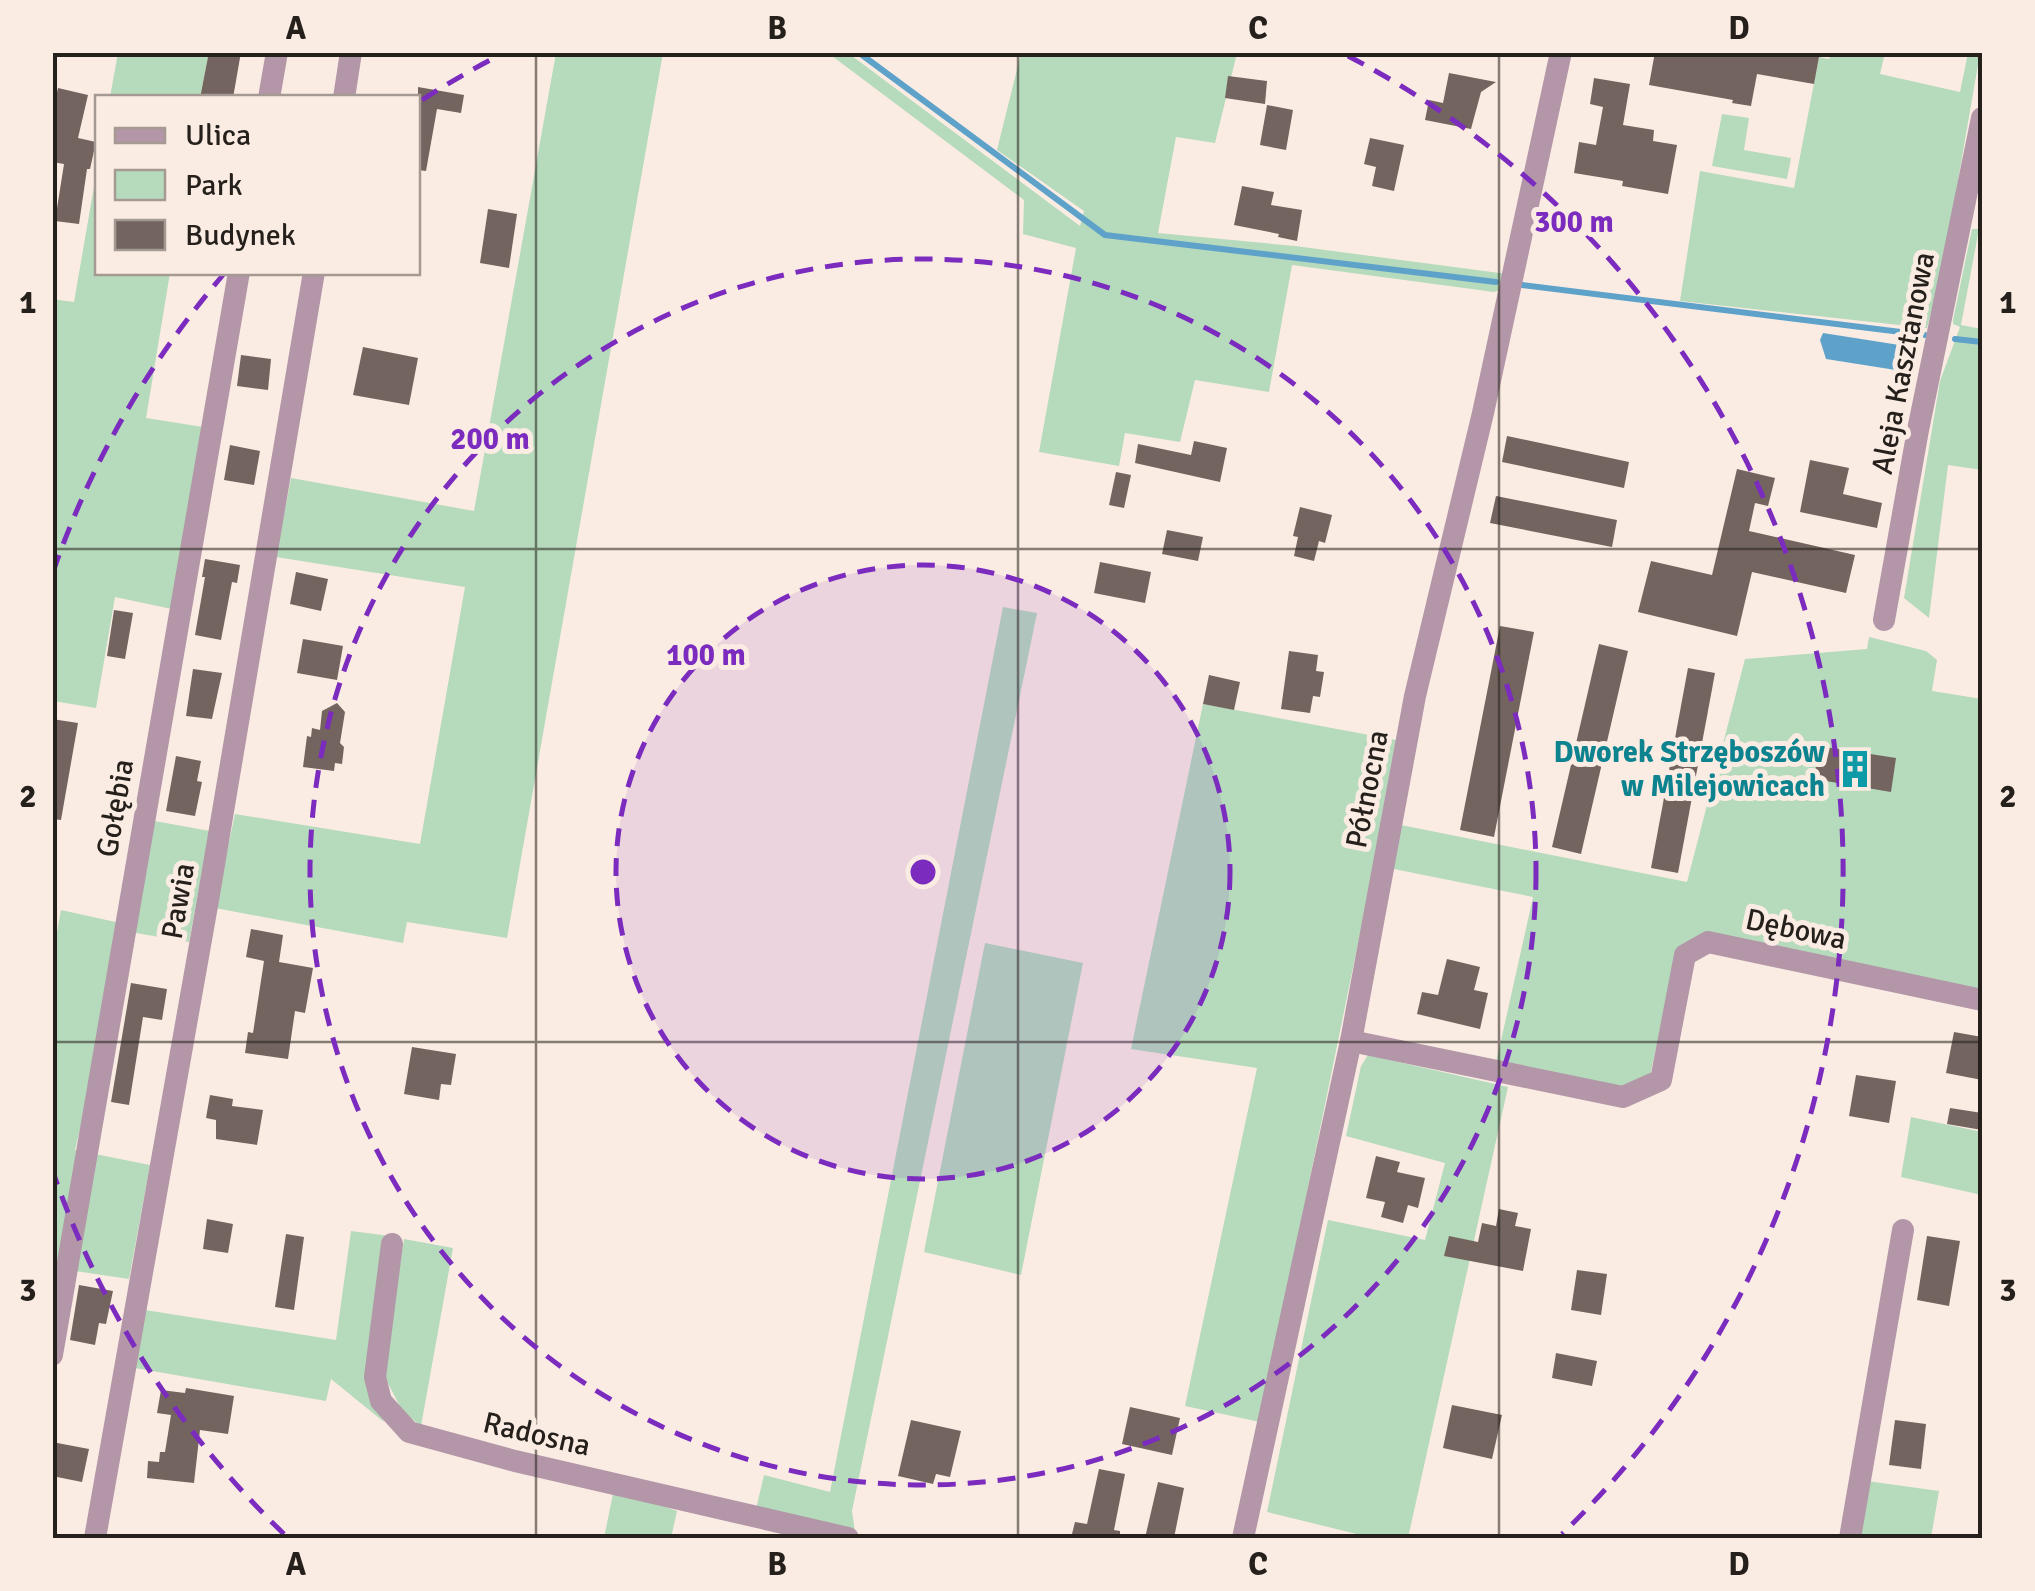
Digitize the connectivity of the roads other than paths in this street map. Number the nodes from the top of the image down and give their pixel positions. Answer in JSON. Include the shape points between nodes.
{"nodes":[{"id":1,"x":277,"y":52,"type":"edge"},
{"id":2,"x":351,"y":52,"type":"edge"},
{"id":3,"x":1561,"y":52,"type":"edge"},
{"id":4,"x":270,"y":95,"type":"edge"},
{"id":5,"x":344,"y":95,"type":"edge"},
{"id":6,"x":1982,"y":118,"type":"edge"},
{"id":7,"x":238,"y":275,"type":"edge"},
{"id":8,"x":313,"y":275,"type":"edge"},
{"id":9,"x":1884,"y":620,"type":"dead end"},
{"id":10,"x":1982,"y":1000,"type":"edge"},
{"id":11,"x":1350,"y":1041,"type":"junction"},
{"id":12,"x":1903,"y":1230,"type":"dead end"},
{"id":13,"x":392,"y":1244,"type":"dead end"},
{"id":14,"x":52,"y":1355,"type":"edge"},
{"id":15,"x":94,"y":1538,"type":"edge"},
{"id":16,"x":848,"y":1538,"type":"edge"},
{"id":17,"x":1243,"y":1538,"type":"edge"},
{"id":18,"x":1850,"y":1538,"type":"edge"}],
"edges":[{"from":1,"to":4,"type":"street"},
{"from":2,"to":5,"type":"street"},
{"from":3,"to":11,"type":"street","name":"Północna","via":[[1415,696]]},
{"from":6,"to":9,"type":"street","name":"Aleja Kasztanowa"},
{"from":7,"to":14,"type":"street","name":"Gołębia"},
{"from":8,"to":15,"type":"street","name":"Pawia"},
{"from":10,"to":11,"type":"street","name":"Dębowa","via":[[1708,942],[1685,954],[1661,1080],[1623,1097]]},
{"from":11,"to":17,"type":"street","name":"Północna"},
{"from":12,"to":18,"type":"street"},
{"from":13,"to":16,"type":"street","name":"Radosna","via":[[375,1377],[381,1401],[408,1432]]}]}
